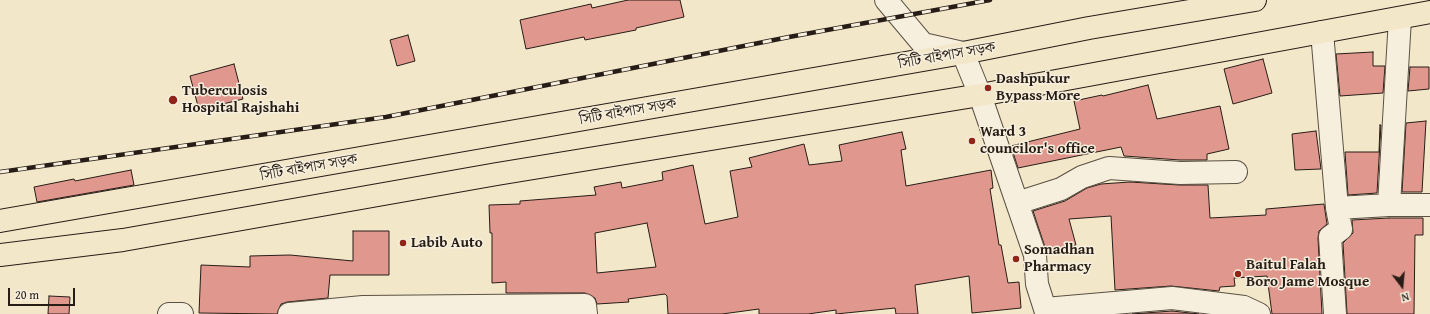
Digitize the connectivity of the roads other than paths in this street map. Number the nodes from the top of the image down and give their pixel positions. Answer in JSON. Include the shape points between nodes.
{"nodes":[{"id":1,"x":886,"y":0,"type":"edge"},
{"id":2,"x":1255,"y":0,"type":"edge"},
{"id":3,"x":1430,"y":12,"type":"edge"},
{"id":4,"x":1400,"y":18,"type":"junction"},
{"id":5,"x":1322,"y":32,"type":"junction"},
{"id":6,"x":963,"y":54,"type":"junction"},
{"id":7,"x":980,"y":95,"type":"junction"},
{"id":8,"x":1236,"y":172,"type":"dead end"},
{"id":9,"x":1017,"y":203,"type":"junction"},
{"id":10,"x":1389,"y":205,"type":"junction"},
{"id":11,"x":1430,"y":205,"type":"edge"},
{"id":12,"x":1337,"y":208,"type":"junction"},
{"id":13,"x":0,"y":222,"type":"edge"},
{"id":14,"x":0,"y":255,"type":"edge"},
{"id":15,"x":1162,"y":307,"type":"edge"},
{"id":16,"x":1214,"y":308,"type":"edge"},
{"id":17,"x":526,"y":310,"type":"edge"},
{"id":18,"x":381,"y":311,"type":"edge"},
{"id":19,"x":1040,"y":311,"type":"edge"},
{"id":20,"x":169,"y":314,"type":"edge"},
{"id":21,"x":182,"y":314,"type":"edge"},
{"id":22,"x":289,"y":314,"type":"edge"},
{"id":23,"x":586,"y":314,"type":"edge"},
{"id":24,"x":1259,"y":314,"type":"edge"},
{"id":25,"x":1335,"y":314,"type":"edge"}],
"edges":[{"from":1,"to":6,"type":"street","via":[[923,44]]},
{"from":2,"to":6,"type":"main road","name":"সিটি বাইপাস সড়ক","via":[[1089,28]]},
{"from":3,"to":4,"type":"main road"},
{"from":4,"to":5,"type":"main road"},
{"from":4,"to":10,"type":"street"},
{"from":5,"to":7,"type":"main road"},
{"from":5,"to":12,"type":"street"},
{"from":6,"to":7,"type":"street"},
{"from":6,"to":13,"type":"main road","name":"সিটি বাইপাস সড়ক"},
{"from":7,"to":9,"type":"street"},
{"from":7,"to":14,"type":"main road","via":[[497,174],[123,240]]},
{"from":8,"to":9,"type":"street","via":[[1180,173],[1109,168],[1082,176],[1061,189]]},
{"from":9,"to":19,"type":"street","via":[[1035,255]]},
{"from":10,"to":11,"type":"street"},
{"from":10,"to":12,"type":"street"},
{"from":12,"to":25,"type":"street","via":[[1341,229],[1330,237]]},
{"from":15,"to":16,"type":"street","via":[[1172,298]]},
{"from":15,"to":19,"type":"street"},
{"from":16,"to":24,"type":"street","via":[[1244,307]]},
{"from":17,"to":18,"type":"street"},
{"from":17,"to":23,"type":"street","via":[[585,305]]},
{"from":18,"to":22,"type":"street"},
{"from":20,"to":21,"type":"street"}]}
